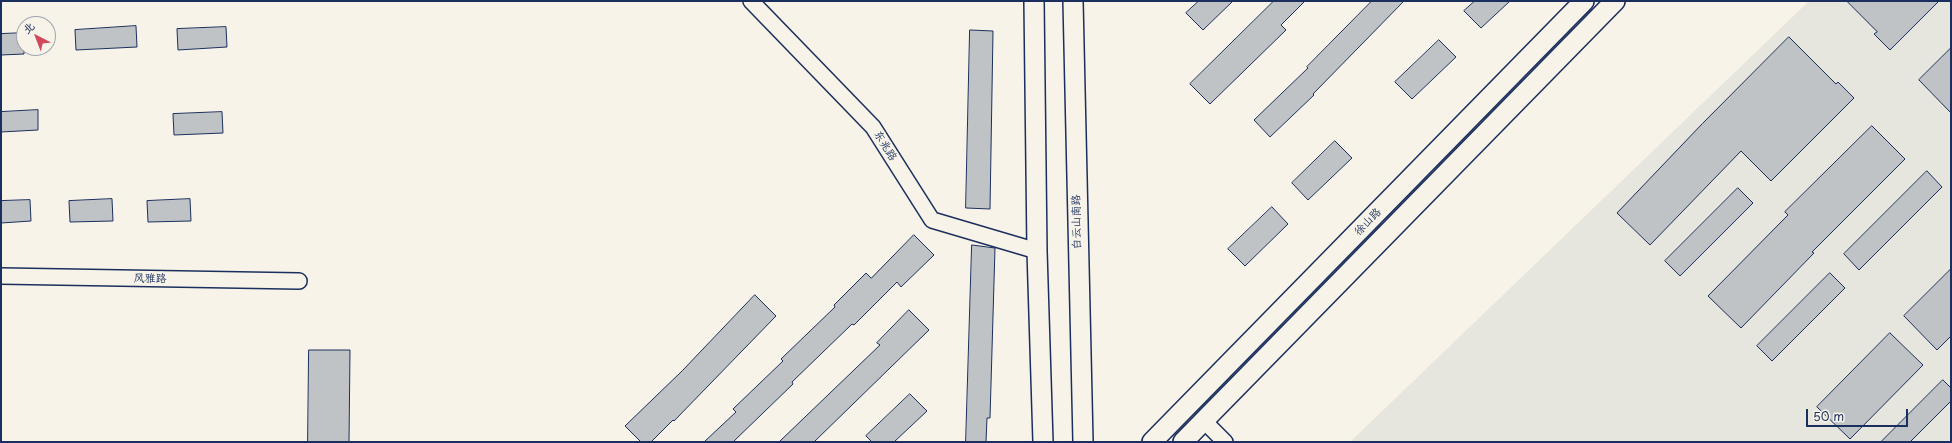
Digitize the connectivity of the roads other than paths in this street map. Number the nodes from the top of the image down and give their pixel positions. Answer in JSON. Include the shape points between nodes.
{"nodes":[{"id":1,"x":751,"y":1,"type":"edge"},
{"id":2,"x":1034,"y":1,"type":"edge"},
{"id":3,"x":1073,"y":1,"type":"edge"},
{"id":4,"x":1584,"y":1,"type":"edge"},
{"id":5,"x":1615,"y":1,"type":"edge"},
{"id":6,"x":1037,"y":250,"type":"junction"},
{"id":7,"x":1,"y":276,"type":"edge"},
{"id":8,"x":299,"y":281,"type":"dead end"},
{"id":9,"x":1204,"y":421,"type":"junction"},
{"id":10,"x":1043,"y":442,"type":"edge"},
{"id":11,"x":1083,"y":442,"type":"edge"},
{"id":12,"x":1152,"y":442,"type":"edge"},
{"id":13,"x":1183,"y":442,"type":"edge"},
{"id":14,"x":1225,"y":442,"type":"edge"}],
"edges":[{"from":1,"to":6,"type":"street","name":"东兆路","via":[[873,127],[932,220]]},
{"from":2,"to":6,"type":"main road"},
{"from":3,"to":11,"type":"main road","name":"白云山南路"},
{"from":4,"to":12,"type":"main road","name":"徐山路"},
{"from":5,"to":9,"type":"main road","name":"徐山路"},
{"from":6,"to":10,"type":"main road"},
{"from":7,"to":8,"type":"street","name":"风雅路"},
{"from":9,"to":13,"type":"main road","name":"徐山路"},
{"from":9,"to":14,"type":"street"}]}
